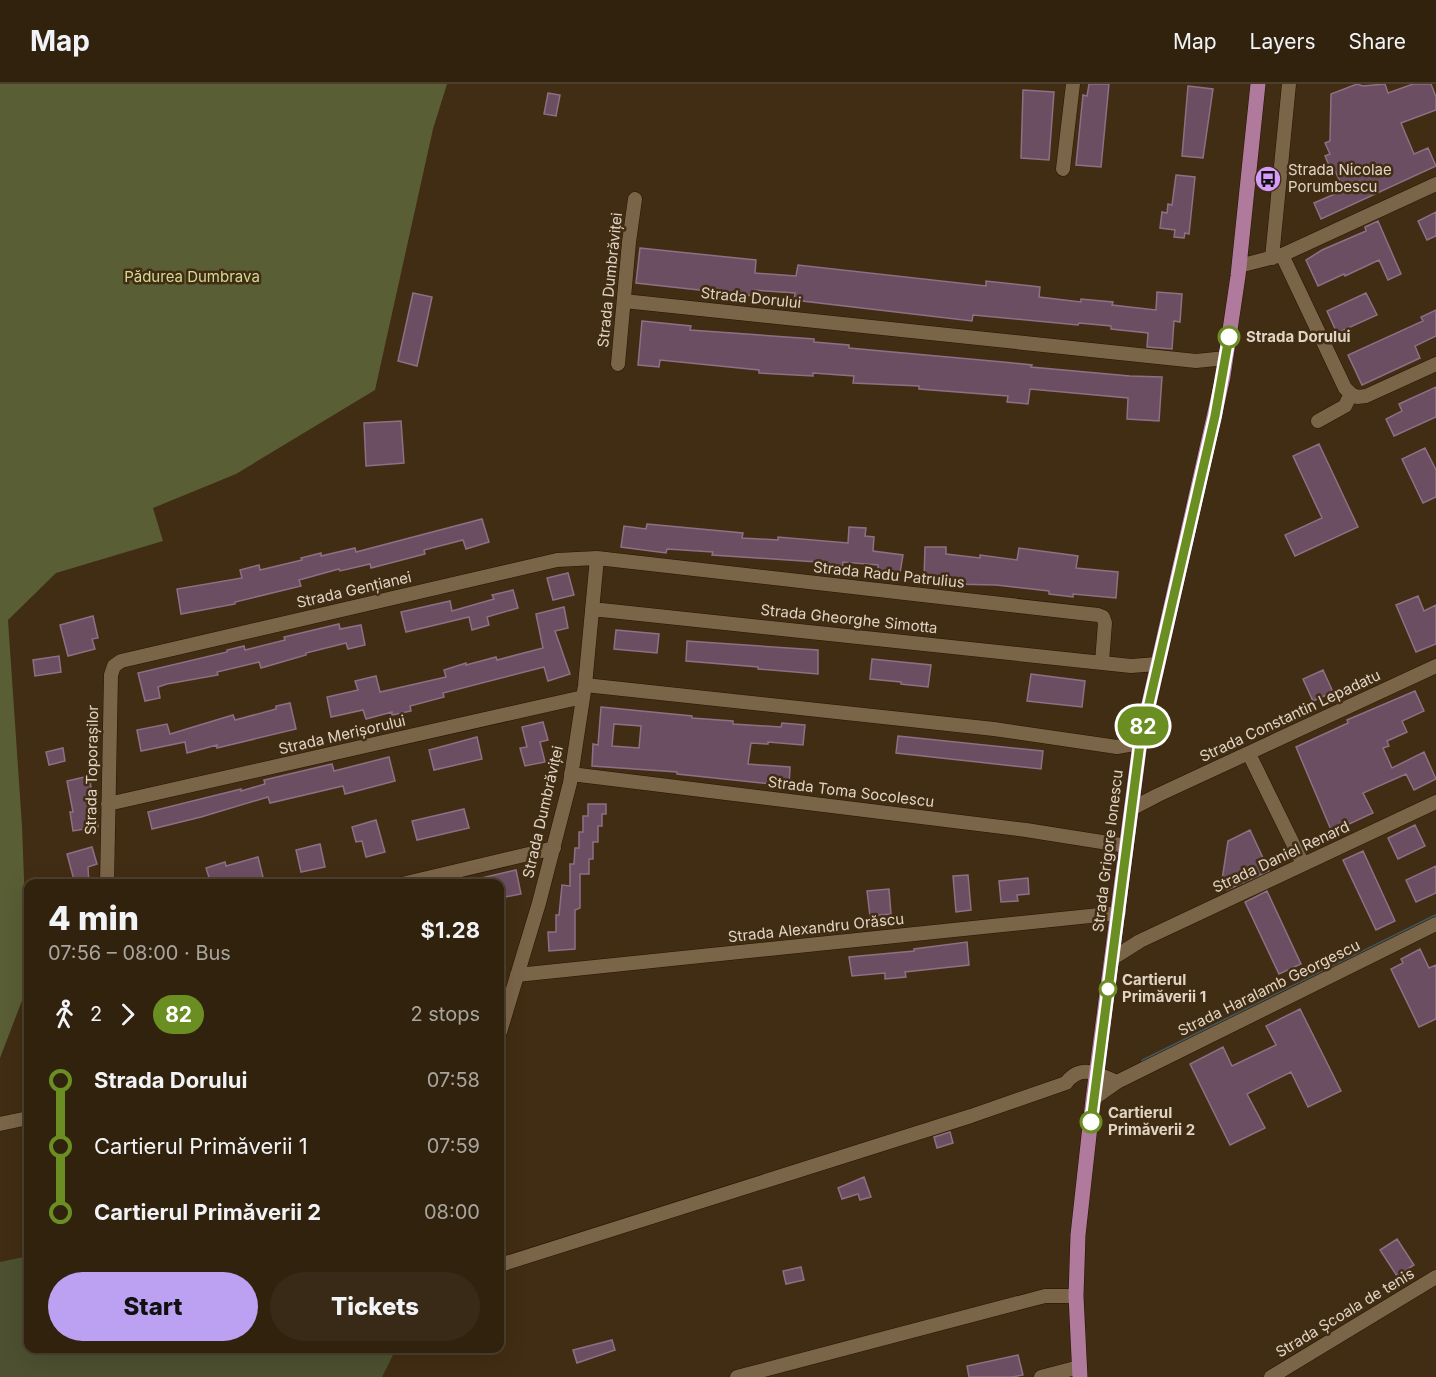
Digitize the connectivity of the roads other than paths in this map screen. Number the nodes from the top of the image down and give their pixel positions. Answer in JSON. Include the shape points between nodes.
{"nodes":[{"id":1,"x":1073,"y":84,"type":"edge"},
{"id":2,"x":1258,"y":84,"type":"edge"},
{"id":3,"x":1289,"y":84,"type":"edge"},
{"id":4,"x":1063,"y":169,"type":"dead end"},
{"id":5,"x":1436,"y":184,"type":"edge"},
{"id":6,"x":635,"y":199,"type":"dead end"},
{"id":7,"x":1241,"y":248,"type":"junction"},
{"id":8,"x":1274,"y":257,"type":"junction"},
{"id":9,"x":1239,"y":266,"type":"junction"},
{"id":10,"x":624,"y":301,"type":"junction"},
{"id":11,"x":1226,"y":358,"type":"junction"},
{"id":12,"x":1196,"y":361,"type":"junction"},
{"id":13,"x":618,"y":364,"type":"dead end"},
{"id":14,"x":1436,"y":364,"type":"edge"},
{"id":15,"x":1223,"y":377,"type":"junction"},
{"id":16,"x":1351,"y":394,"type":"junction"},
{"id":17,"x":1318,"y":421,"type":"dead end"},
{"id":18,"x":597,"y":558,"type":"junction"},
{"id":19,"x":592,"y":609,"type":"junction"},
{"id":20,"x":121,"y":661,"type":"joint"},
{"id":21,"x":1102,"y":662,"type":"junction"},
{"id":22,"x":1157,"y":664,"type":"junction"},
{"id":23,"x":1131,"y":666,"type":"junction"},
{"id":24,"x":1436,"y":666,"type":"edge"},
{"id":25,"x":1153,"y":681,"type":"junction"},
{"id":26,"x":584,"y":691,"type":"junction"},
{"id":27,"x":1140,"y":743,"type":"junction"},
{"id":28,"x":1117,"y":747,"type":"junction"},
{"id":29,"x":1249,"y":754,"type":"junction"},
{"id":30,"x":1137,"y":759,"type":"junction"},
{"id":31,"x":572,"y":774,"type":"junction"},
{"id":32,"x":1134,"y":785,"type":"junction"},
{"id":33,"x":1158,"y":795,"type":"junction"},
{"id":34,"x":1436,"y":802,"type":"edge"},
{"id":35,"x":108,"y":804,"type":"junction"},
{"id":36,"x":1131,"y":809,"type":"junction"},
{"id":37,"x":1127,"y":846,"type":"junction"},
{"id":38,"x":554,"y":848,"type":"junction"},
{"id":39,"x":1303,"y":864,"type":"junction"},
{"id":40,"x":107,"y":879,"type":"edge"},
{"id":41,"x":423,"y":879,"type":"edge"},
{"id":42,"x":1119,"y":913,"type":"junction"},
{"id":43,"x":1436,"y":924,"type":"edge"},
{"id":44,"x":1116,"y":937,"type":"junction"},
{"id":45,"x":1140,"y":941,"type":"junction"},
{"id":46,"x":1113,"y":958,"type":"junction"},
{"id":47,"x":517,"y":975,"type":"junction"},
{"id":48,"x":504,"y":1019,"type":"edge"},
{"id":49,"x":1096,"y":1074,"type":"junction"},
{"id":50,"x":1117,"y":1082,"type":"junction"},
{"id":51,"x":1093,"y":1099,"type":"junction"},
{"id":52,"x":24,"y":1119,"type":"edge"},
{"id":53,"x":0,"y":1124,"type":"edge"},
{"id":54,"x":504,"y":1264,"type":"edge"},
{"id":55,"x":1436,"y":1277,"type":"edge"},
{"id":56,"x":1076,"y":1296,"type":"junction"},
{"id":57,"x":1079,"y":1372,"type":"edge"},
{"id":58,"x":737,"y":1377,"type":"edge"},
{"id":59,"x":1041,"y":1377,"type":"edge"},
{"id":60,"x":1271,"y":1377,"type":"edge"}],
"edges":[{"from":1,"to":4,"type":"street"},
{"from":2,"to":7,"type":"main road","name":"Strada Grigore Ionescu"},
{"from":3,"to":8,"type":"street"},
{"from":5,"to":8,"type":"street"},
{"from":6,"to":10,"type":"street","name":"Strada Dumbrăviței"},
{"from":7,"to":8,"type":"street"},
{"from":7,"to":9,"type":"main road","name":"Strada Grigore Ionescu"},
{"from":8,"to":9,"type":"street"},
{"from":8,"to":16,"type":"street"},
{"from":9,"to":11,"type":"main road","name":"Strada Grigore Ionescu"},
{"from":10,"to":12,"type":"street","name":"Strada Dorului"},
{"from":10,"to":13,"type":"street","name":"Strada Dumbrăviței"},
{"from":11,"to":12,"type":"street","name":"Strada Dorului"},
{"from":11,"to":15,"type":"main road","name":"Strada Grigore Ionescu"},
{"from":12,"to":15,"type":"street","name":"Strada Dorului"},
{"from":14,"to":16,"type":"street","via":[[1366,396]]},
{"from":15,"to":22,"type":"main road","name":"Strada Grigore Ionescu"},
{"from":16,"to":17,"type":"street","via":[[1345,406]]},
{"from":18,"to":19,"type":"street","name":"Strada Dumbrăviței"},
{"from":18,"to":20,"type":"street","name":"Strada Gențianei","via":[[557,560]]},
{"from":18,"to":21,"type":"street","name":"Strada Radu Patrulius","via":[[1098,615],[1105,623]]},
{"from":19,"to":21,"type":"street","name":"Strada Gheorghe Simotta"},
{"from":19,"to":26,"type":"street","name":"Strada Dumbrăviței"},
{"from":20,"to":35,"type":"street","name":"Strada Toporașilor","via":[[111,675]]},
{"from":21,"to":23,"type":"street"},
{"from":22,"to":23,"type":"street"},
{"from":22,"to":25,"type":"main road","name":"Strada Grigore Ionescu"},
{"from":23,"to":25,"type":"street"},
{"from":24,"to":29,"type":"street","name":"Strada Constantin Lepadatu"},
{"from":25,"to":27,"type":"main road","name":"Strada Grigore Ionescu"},
{"from":26,"to":28,"type":"street","name":"Strada Merișorului","via":[[994,729]]},
{"from":26,"to":31,"type":"street","name":"Strada Dumbrăviței"},
{"from":26,"to":35,"type":"street","name":"Strada Merișorului"},
{"from":27,"to":28,"type":"street"},
{"from":27,"to":30,"type":"main road","name":"Strada Grigore Ionescu"},
{"from":28,"to":30,"type":"street"},
{"from":29,"to":33,"type":"street","name":"Strada Constantin Lepadatu"},
{"from":29,"to":39,"type":"street"},
{"from":30,"to":32,"type":"main road","name":"Strada Grigore Ionescu"},
{"from":31,"to":37,"type":"street","name":"Strada Toma Socolescu"},
{"from":31,"to":38,"type":"street","name":"Strada Dumbrăviței"},
{"from":32,"to":33,"type":"street"},
{"from":32,"to":36,"type":"main road","name":"Strada Grigore Ionescu"},
{"from":33,"to":36,"type":"street","name":"Strada Constantin Lepadatu"},
{"from":34,"to":39,"type":"street","name":"Strada Daniel Renard"},
{"from":35,"to":40,"type":"street","name":"Strada Toporașilor"},
{"from":36,"to":37,"type":"main road","name":"Strada Grigore Ionescu"},
{"from":37,"to":42,"type":"main road","name":"Strada Grigore Ionescu"},
{"from":38,"to":41,"type":"street"},
{"from":38,"to":47,"type":"street","name":"Strada Dumbrăviței"},
{"from":39,"to":45,"type":"street","name":"Strada Daniel Renard"},
{"from":42,"to":44,"type":"main road","name":"Strada Grigore Ionescu"},
{"from":42,"to":47,"type":"street","name":"Strada Alexandru Orăscu"},
{"from":43,"to":50,"type":"street","name":"Strada Haralamb Georgescu"},
{"from":44,"to":45,"type":"street"},
{"from":44,"to":46,"type":"main road","name":"Strada Grigore Ionescu"},
{"from":45,"to":46,"type":"street","name":"Strada Daniel Renard"},
{"from":46,"to":49,"type":"main road","name":"Strada Grigore Ionescu"},
{"from":47,"to":48,"type":"street","name":"Strada Dumbrăviței"},
{"from":49,"to":50,"type":"street"},
{"from":49,"to":51,"type":"main road","name":"Strada Grigore Ionescu"},
{"from":49,"to":54,"type":"street","via":[[1073,1074],[1066,1083],[981,1112]]},
{"from":50,"to":51,"type":"street","name":"Strada Haralamb Georgescu"},
{"from":51,"to":56,"type":"main road","name":"Strada Grigore Ionescu","via":[[1078,1235]]},
{"from":52,"to":53,"type":"street"},
{"from":55,"to":60,"type":"street","name":"Strada Școala de tenis"},
{"from":56,"to":57,"type":"main road","name":"Strada Grigore Ionescu"},
{"from":56,"to":58,"type":"street","via":[[1045,1296]]},
{"from":57,"to":59,"type":"street"}]}
